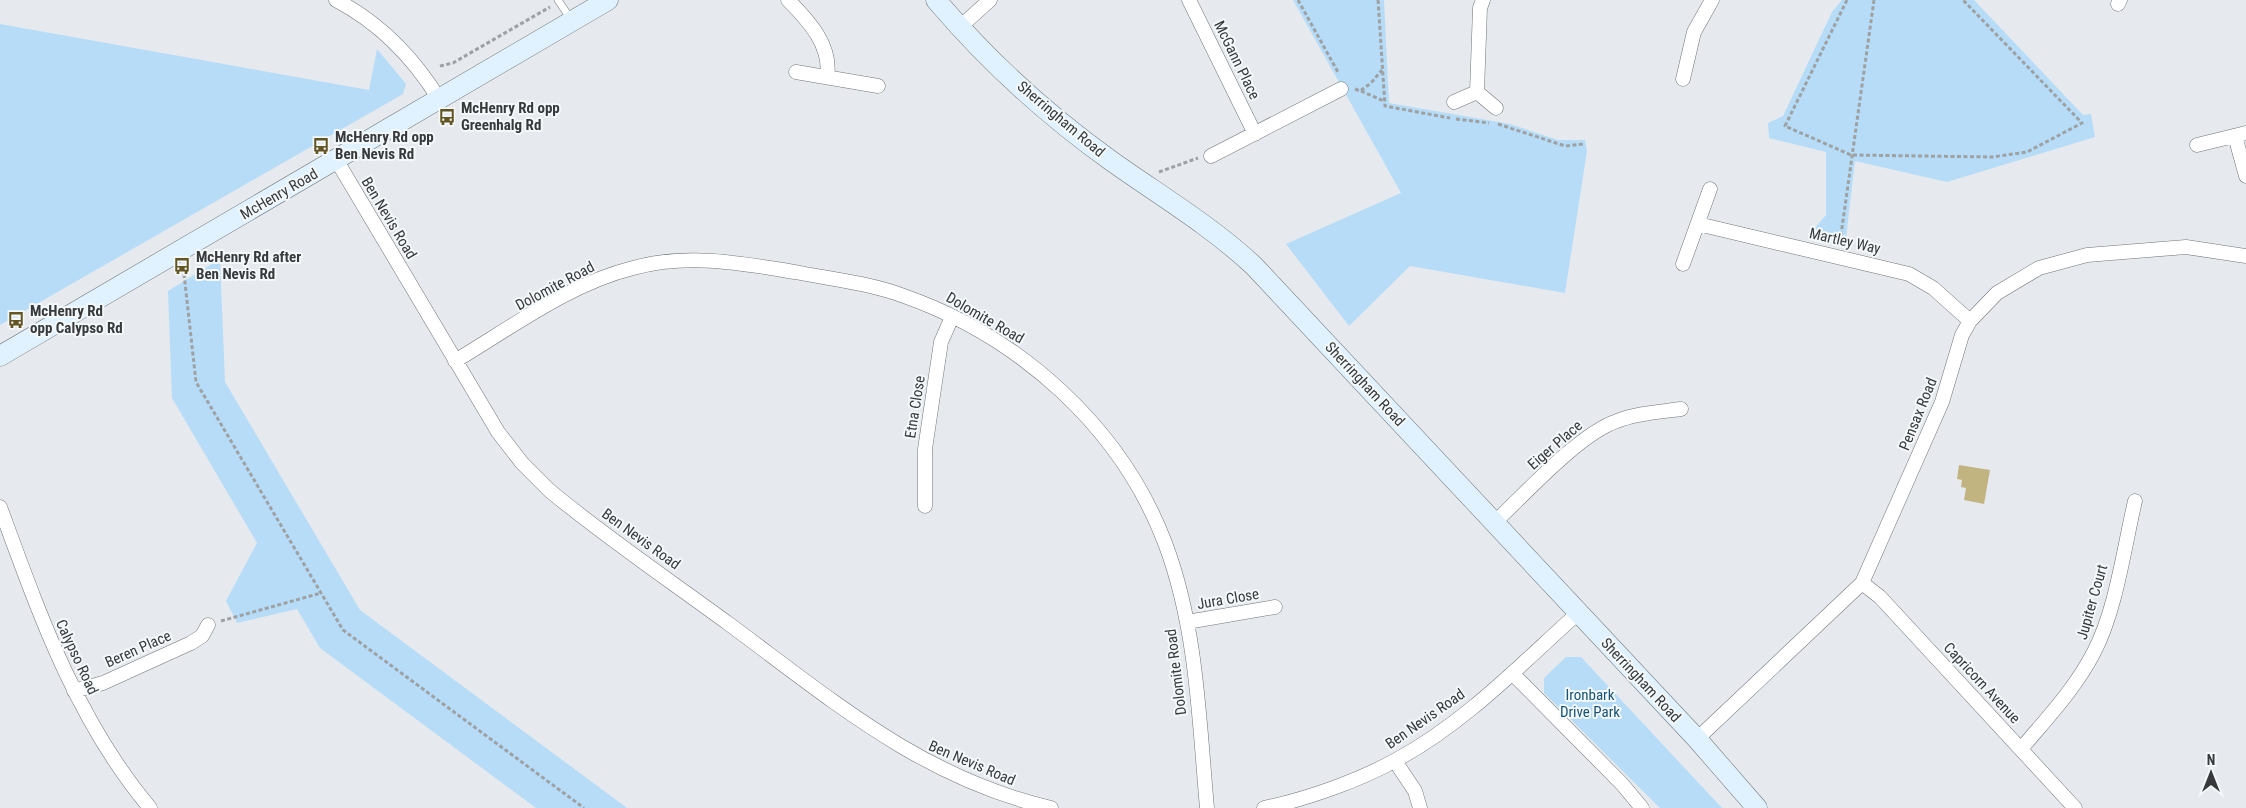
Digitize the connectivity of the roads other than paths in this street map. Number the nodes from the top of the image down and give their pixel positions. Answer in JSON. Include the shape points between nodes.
{"nodes":[{"id":1,"x":336,"y":0,"type":"edge"},
{"id":2,"x":608,"y":0,"type":"edge"},
{"id":3,"x":788,"y":0,"type":"edge"},
{"id":4,"x":936,"y":0,"type":"edge"},
{"id":5,"x":990,"y":0,"type":"edge"},
{"id":6,"x":1189,"y":0,"type":"edge"},
{"id":7,"x":1483,"y":0,"type":"edge"},
{"id":8,"x":1712,"y":0,"type":"edge"},
{"id":9,"x":556,"y":3,"type":"edge"},
{"id":10,"x":572,"y":21,"type":"junction"},
{"id":11,"x":960,"y":27,"type":"junction"},
{"id":12,"x":796,"y":72,"type":"dead end"},
{"id":13,"x":827,"y":78,"type":"junction"},
{"id":14,"x":1683,"y":79,"type":"dead end"},
{"id":15,"x":878,"y":86,"type":"dead end"},
{"id":16,"x":1343,"y":88,"type":"road end"},
{"id":17,"x":1477,"y":92,"type":"junction"},
{"id":18,"x":439,"y":99,"type":"junction"},
{"id":19,"x":1454,"y":102,"type":"dead end"},
{"id":20,"x":1496,"y":108,"type":"dead end"},
{"id":21,"x":1255,"y":134,"type":"junction"},
{"id":22,"x":2241,"y":134,"type":"edge"},
{"id":23,"x":2197,"y":146,"type":"dead end"},
{"id":24,"x":1211,"y":156,"type":"road end"},
{"id":25,"x":336,"y":161,"type":"junction"},
{"id":26,"x":2246,"y":176,"type":"edge"},
{"id":27,"x":1710,"y":189,"type":"dead end"},
{"id":28,"x":1698,"y":224,"type":"junction"},
{"id":29,"x":2246,"y":256,"type":"edge"},
{"id":30,"x":1683,"y":264,"type":"dead end"},
{"id":31,"x":952,"y":316,"type":"junction"},
{"id":32,"x":1970,"y":321,"type":"junction"},
{"id":33,"x":0,"y":356,"type":"edge"},
{"id":34,"x":455,"y":361,"type":"junction"},
{"id":35,"x":1681,"y":409,"type":"dead end"},
{"id":36,"x":2135,"y":501,"type":"dead end"},
{"id":37,"x":0,"y":506,"type":"edge"},
{"id":38,"x":925,"y":506,"type":"dead end"},
{"id":39,"x":1494,"y":523,"type":"junction"},
{"id":40,"x":1862,"y":583,"type":"junction"},
{"id":41,"x":1275,"y":607,"type":"dead end"},
{"id":42,"x":1578,"y":613,"type":"junction"},
{"id":43,"x":1187,"y":622,"type":"junction"},
{"id":44,"x":208,"y":625,"type":"road end"},
{"id":45,"x":1512,"y":673,"type":"junction"},
{"id":46,"x":74,"y":691,"type":"junction"},
{"id":47,"x":1697,"y":739,"type":"junction"},
{"id":48,"x":2020,"y":749,"type":"junction"},
{"id":49,"x":1396,"y":761,"type":"junction"},
{"id":50,"x":150,"y":808,"type":"edge"},
{"id":51,"x":1051,"y":808,"type":"edge"},
{"id":52,"x":1208,"y":808,"type":"edge"},
{"id":53,"x":1264,"y":808,"type":"edge"},
{"id":54,"x":1420,"y":808,"type":"edge"},
{"id":55,"x":1642,"y":808,"type":"edge"},
{"id":56,"x":1757,"y":808,"type":"edge"},
{"id":57,"x":2075,"y":808,"type":"edge"}],
"edges":[{"from":1,"to":18,"type":"street","via":[[377,26],[412,58]]},
{"from":2,"to":10,"type":"street","name":"McHenry Road"},
{"from":3,"to":13,"type":"street","via":[[808,21],[825,49]]},
{"from":4,"to":11,"type":"street","name":"Sherringham Road"},
{"from":5,"to":11,"type":"street"},
{"from":6,"to":21,"type":"street","name":"McGann Place"},
{"from":7,"to":17,"type":"street"},
{"from":8,"to":14,"type":"street","via":[[1694,32]]},
{"from":9,"to":10,"type":"lane"},
{"from":10,"to":18,"type":"street","name":"McHenry Road"},
{"from":11,"to":39,"type":"street","name":"Sherringham Road","via":[[1037,103],[1083,140],[1200,221],[1254,266]]},
{"from":12,"to":13,"type":"street"},
{"from":13,"to":15,"type":"street"},
{"from":16,"to":21,"type":"street"},
{"from":17,"to":19,"type":"street"},
{"from":17,"to":20,"type":"street"},
{"from":18,"to":25,"type":"street","name":"McHenry Road"},
{"from":21,"to":24,"type":"street"},
{"from":22,"to":23,"type":"street"},
{"from":22,"to":26,"type":"street"},
{"from":25,"to":33,"type":"street","name":"McHenry Road"},
{"from":25,"to":34,"type":"street","name":"Ben Nevis Road"},
{"from":27,"to":28,"type":"street"},
{"from":28,"to":30,"type":"street"},
{"from":28,"to":32,"type":"street","name":"Martley Way","via":[[1892,268],[1923,280]]},
{"from":29,"to":32,"type":"street","name":"Pensax Road","via":[[2186,247],[2071,258],[2039,268],[2012,282]]},
{"from":31,"to":34,"type":"street","name":"Dolomite Road","via":[[901,295],[852,282],[720,260],[666,262],[618,272],[584,286]]},
{"from":31,"to":38,"type":"street","name":"Etna Close","via":[[941,342],[925,449]]},
{"from":31,"to":43,"type":"street","name":"Dolomite Road","via":[[994,339],[1032,366],[1069,398],[1110,445],[1141,494],[1161,534]]},
{"from":32,"to":40,"type":"street","name":"Pensax Road","via":[[1962,335],[1942,402]]},
{"from":34,"to":51,"type":"street","name":"Ben Nevis Road","via":[[509,448],[562,501],[886,739],[929,764],[974,784]]},
{"from":35,"to":39,"type":"street","name":"Eiger Place","via":[[1632,416],[1594,432]]},
{"from":36,"to":48,"type":"street","name":"Jupiter Court","via":[[2108,615],[2095,650],[2076,683]]},
{"from":37,"to":46,"type":"street","name":"Calypso Road","via":[[41,618]]},
{"from":39,"to":42,"type":"street","name":"Sherringham Road"},
{"from":40,"to":47,"type":"street","name":"Pensax Road"},
{"from":40,"to":48,"type":"street","name":"Capricorn Avenue","via":[[1880,597]]},
{"from":41,"to":43,"type":"street","name":"Jura Close"},
{"from":42,"to":45,"type":"street","name":"Ben Nevis Road"},
{"from":42,"to":47,"type":"street","name":"Sherringham Road"},
{"from":43,"to":52,"type":"street","name":"Dolomite Road"},
{"from":44,"to":46,"type":"street","name":"Beren Place","via":[[202,636],[191,643],[103,682]]},
{"from":45,"to":49,"type":"street","name":"Ben Nevis Road","via":[[1443,730]]},
{"from":45,"to":55,"type":"street"},
{"from":46,"to":50,"type":"street","name":"Calypso Road","via":[[106,747]]},
{"from":47,"to":56,"type":"street","name":"Sherringham Road"},
{"from":48,"to":57,"type":"street","name":"Capricorn Avenue"},
{"from":49,"to":53,"type":"street","name":"Ben Nevis Road","via":[[1314,794]]},
{"from":49,"to":54,"type":"street","via":[[1415,791]]}]}
